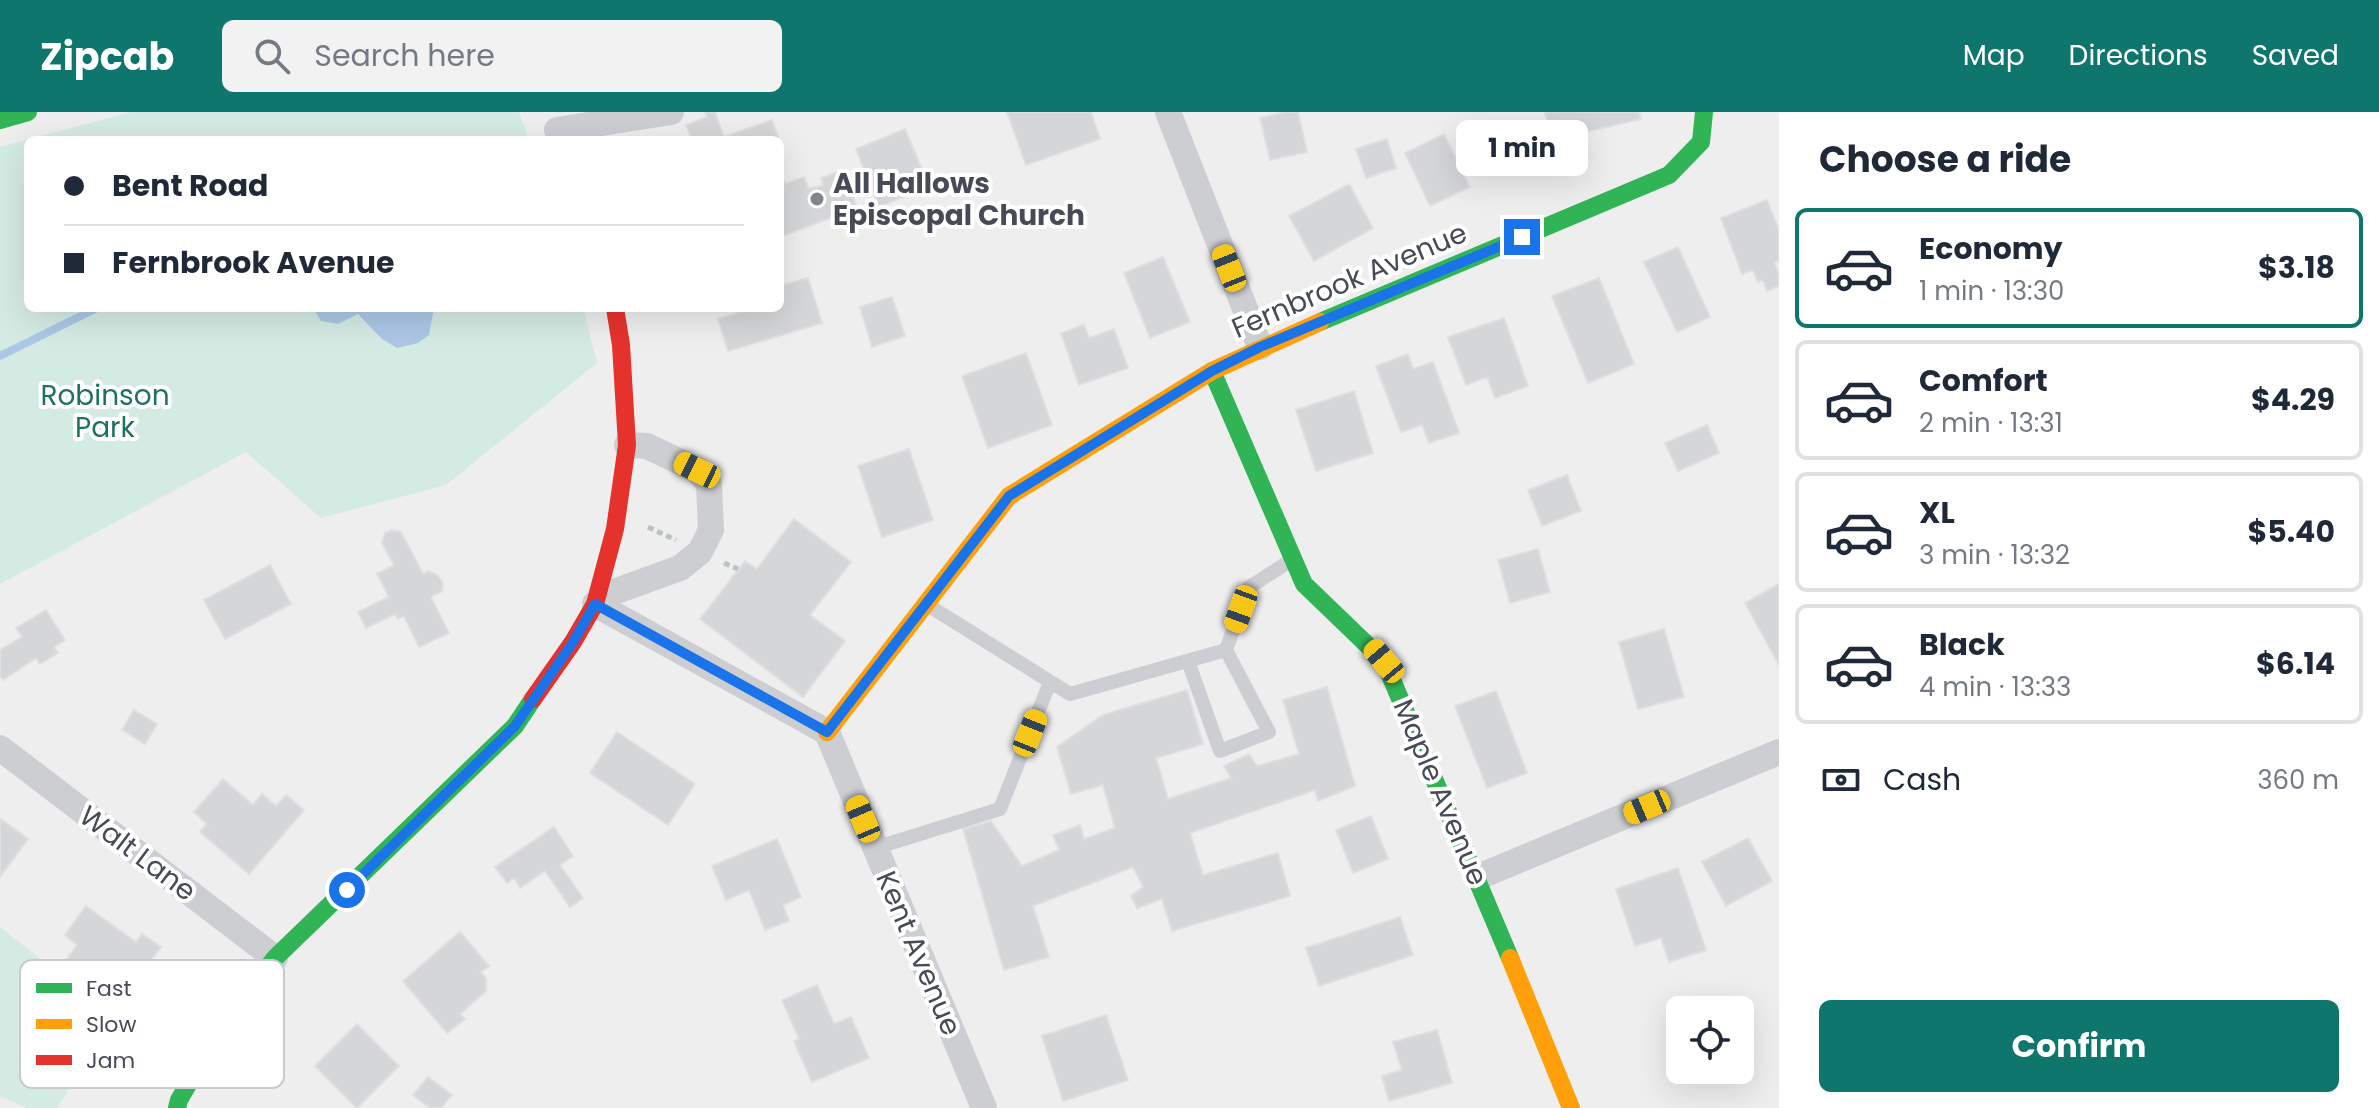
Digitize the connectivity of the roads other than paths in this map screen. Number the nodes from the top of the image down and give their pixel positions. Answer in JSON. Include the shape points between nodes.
{"nodes":[{"id":1,"x":671,"y":112,"type":"edge"},
{"id":2,"x":1168,"y":112,"type":"edge"},
{"id":3,"x":1704,"y":112,"type":"edge"},
{"id":4,"x":556,"y":127,"type":"edge"},
{"id":5,"x":616,"y":312,"type":"edge"},
{"id":6,"x":1260,"y":347,"type":"junction"},
{"id":7,"x":1212,"y":371,"type":"junction"},
{"id":8,"x":627,"y":445,"type":"junction"},
{"id":9,"x":1293,"y":559,"type":"junction"},
{"id":10,"x":595,"y":604,"type":"junction"},
{"id":11,"x":926,"y":604,"type":"junction"},
{"id":12,"x":1226,"y":650,"type":"junction"},
{"id":13,"x":1188,"y":661,"type":"junction"},
{"id":14,"x":1050,"y":682,"type":"junction"},
{"id":15,"x":827,"y":732,"type":"junction"},
{"id":16,"x":0,"y":748,"type":"edge"},
{"id":17,"x":1779,"y":752,"type":"edge"},
{"id":18,"x":875,"y":848,"type":"junction"},
{"id":19,"x":1478,"y":877,"type":"junction"},
{"id":20,"x":275,"y":958,"type":"joint"},
{"id":21,"x":186,"y":1088,"type":"edge"},
{"id":22,"x":177,"y":1108,"type":"edge"},
{"id":23,"x":984,"y":1108,"type":"edge"},
{"id":24,"x":1571,"y":1108,"type":"edge"}],
"edges":[{"from":1,"to":4,"type":"street"},
{"from":2,"to":6,"type":"street"},
{"from":3,"to":6,"type":"street","name":"Fernbrook Avenue","via":[[1701,142],[1669,175]]},
{"from":5,"to":8,"type":"street"},
{"from":6,"to":7,"type":"street","name":"Fernbrook Avenue"},
{"from":7,"to":9,"type":"street","name":"Maple Avenue"},
{"from":7,"to":11,"type":"street","name":"Fernbrook Avenue","via":[[1009,496]]},
{"from":8,"to":10,"type":"street","via":[[615,529]]},
{"from":8,"to":10,"type":"street","via":[[647,446],[697,470],[709,484],[711,530],[700,552],[680,568]]},
{"from":9,"to":12,"type":"lane","via":[[1248,588]]},
{"from":9,"to":19,"type":"street","name":"Maple Avenue","via":[[1304,584],[1384,661]]},
{"from":10,"to":15,"type":"street"},
{"from":10,"to":20,"type":"street","via":[[515,726]]},
{"from":11,"to":14,"type":"lane"},
{"from":11,"to":15,"type":"street","name":"Fernbrook Avenue"},
{"from":12,"to":13,"type":"lane"},
{"from":12,"to":13,"type":"lane","via":[[1269,732],[1220,751]]},
{"from":13,"to":14,"type":"lane","via":[[1070,694]]},
{"from":14,"to":18,"type":"lane","via":[[1000,809]]},
{"from":15,"to":18,"type":"street","name":"Kent Avenue"},
{"from":16,"to":20,"type":"street","name":"Walt Lane"},
{"from":17,"to":19,"type":"street"},
{"from":18,"to":23,"type":"street","name":"Kent Avenue"},
{"from":19,"to":24,"type":"street","name":"Maple Avenue"},
{"from":21,"to":22,"type":"street"}]}
